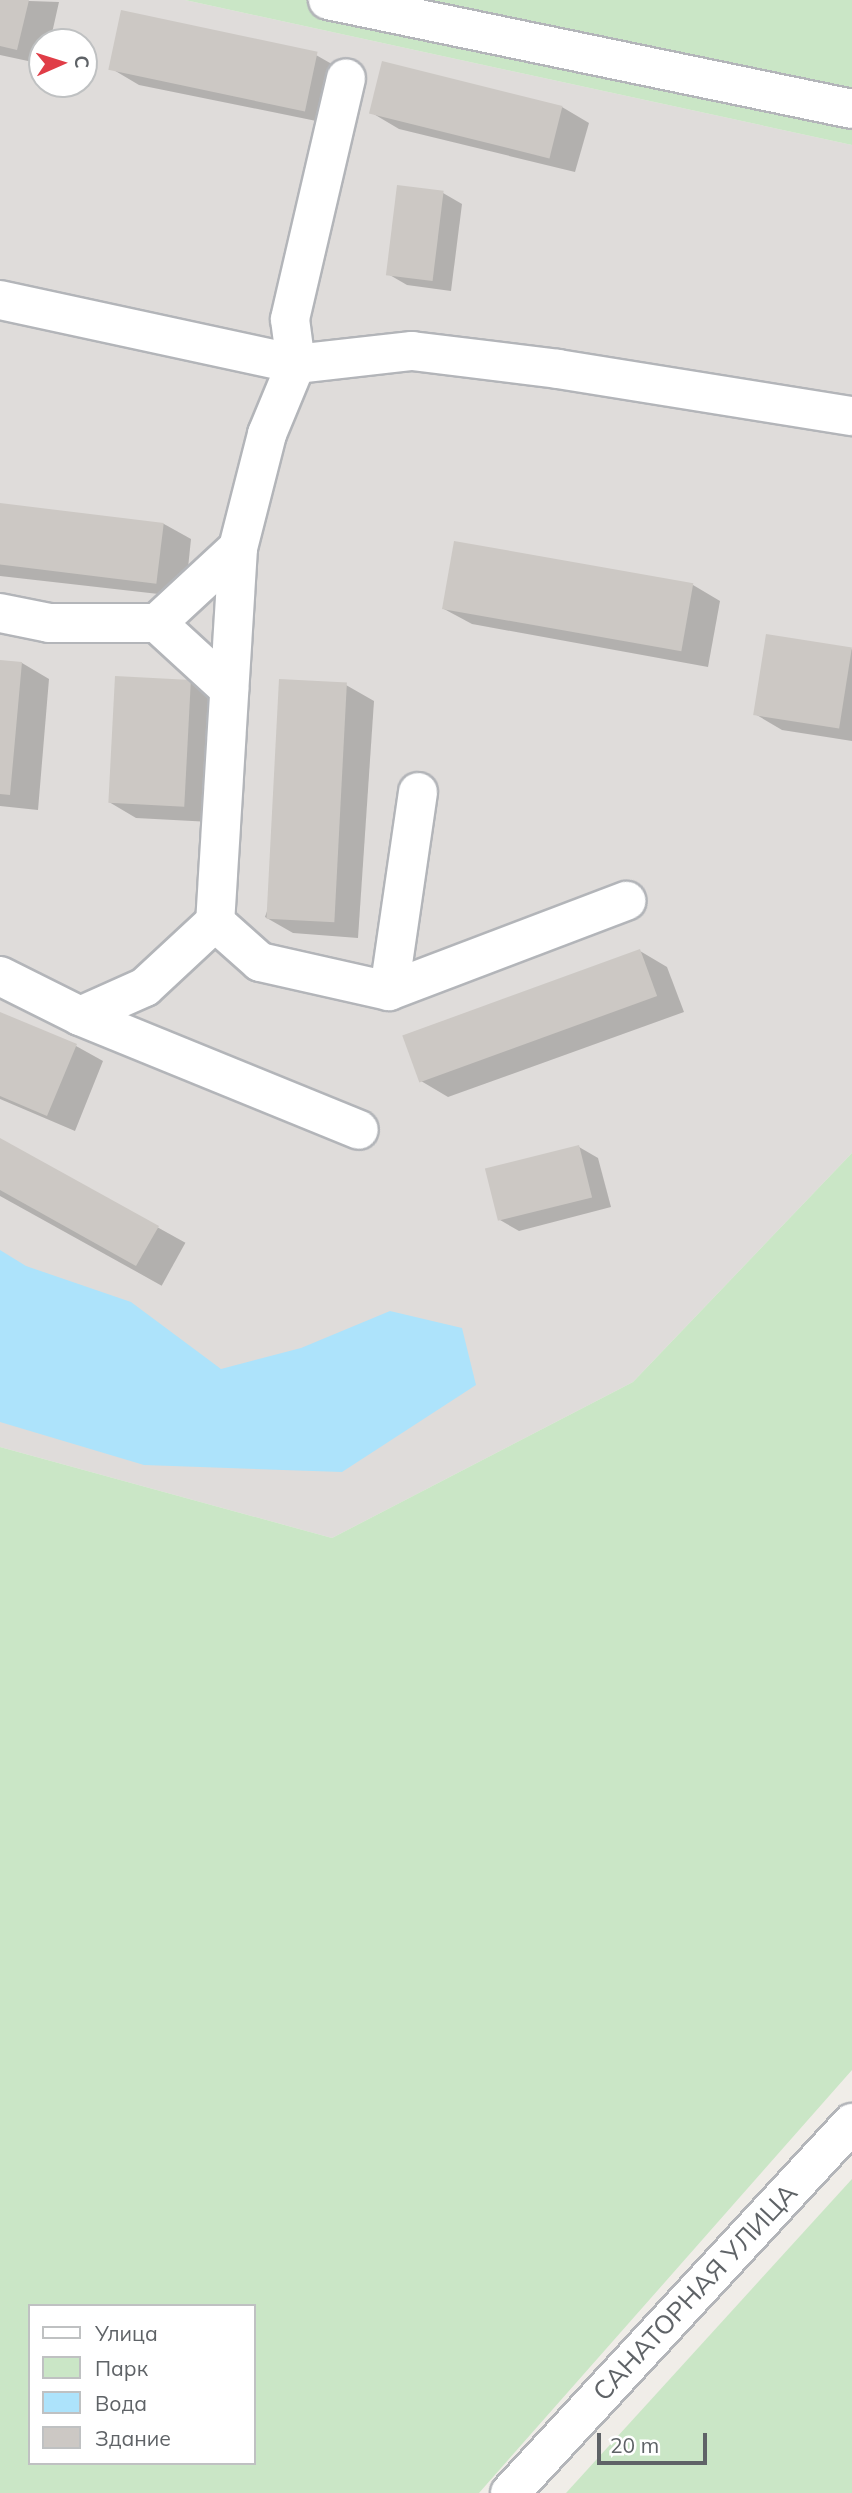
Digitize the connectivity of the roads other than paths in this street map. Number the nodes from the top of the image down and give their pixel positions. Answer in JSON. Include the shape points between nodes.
{"nodes":[{"id":1,"x":327,"y":0,"type":"edge"},
{"id":2,"x":346,"y":78,"type":"dead end"},
{"id":3,"x":852,"y":109,"type":"edge"},
{"id":4,"x":0,"y":300,"type":"edge"},
{"id":5,"x":296,"y":364,"type":"junction"},
{"id":6,"x":852,"y":416,"type":"edge"},
{"id":7,"x":238,"y":548,"type":"junction"},
{"id":8,"x":0,"y":613,"type":"edge"},
{"id":9,"x":157,"y":623,"type":"junction"},
{"id":10,"x":229,"y":689,"type":"junction"},
{"id":11,"x":418,"y":792,"type":"dead end"},
{"id":12,"x":626,"y":901,"type":"dead end"},
{"id":13,"x":215,"y":922,"type":"junction"},
{"id":14,"x":0,"y":976,"type":"edge"},
{"id":15,"x":389,"y":991,"type":"junction"},
{"id":16,"x":80,"y":1016,"type":"junction"},
{"id":17,"x":359,"y":1130,"type":"dead end"},
{"id":18,"x":852,"y":2123,"type":"edge"},
{"id":19,"x":510,"y":2493,"type":"edge"}],
"edges":[{"from":1,"to":3,"type":"street"},
{"from":2,"to":5,"type":"street","via":[[290,318]]},
{"from":4,"to":5,"type":"street"},
{"from":5,"to":6,"type":"street","via":[[412,351],[558,369]]},
{"from":5,"to":7,"type":"street","via":[[267,434]]},
{"from":7,"to":9,"type":"street"},
{"from":7,"to":10,"type":"street"},
{"from":8,"to":9,"type":"street","via":[[48,623]]},
{"from":9,"to":10,"type":"street"},
{"from":10,"to":13,"type":"street"},
{"from":11,"to":15,"type":"street"},
{"from":12,"to":15,"type":"street"},
{"from":13,"to":15,"type":"street","via":[[260,962]]},
{"from":13,"to":16,"type":"street","via":[[145,987]]},
{"from":14,"to":16,"type":"street"},
{"from":16,"to":17,"type":"street"},
{"from":18,"to":19,"type":"street","name":"САНАТОРНАЯ УЛИЦА"}]}
